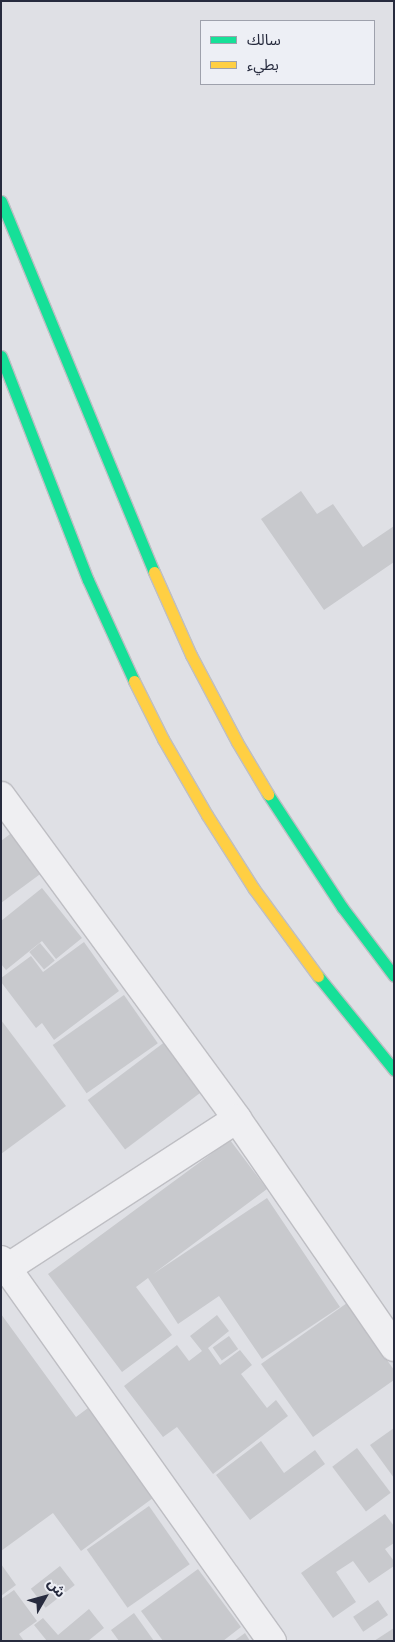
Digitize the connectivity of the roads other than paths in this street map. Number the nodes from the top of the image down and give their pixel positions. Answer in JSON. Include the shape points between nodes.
{"nodes":[{"id":1,"x":1,"y":201,"type":"edge"},
{"id":2,"x":1,"y":356,"type":"edge"},
{"id":3,"x":1,"y":796,"type":"edge"},
{"id":4,"x":394,"y":976,"type":"edge"},
{"id":5,"x":394,"y":1070,"type":"edge"},
{"id":6,"x":237,"y":1119,"type":"junction"},
{"id":7,"x":3,"y":1267,"type":"edge"},
{"id":8,"x":394,"y":1347,"type":"edge"},
{"id":9,"x":272,"y":1641,"type":"edge"}],
"edges":[{"from":1,"to":4,"type":"main road","via":[[151,566],[191,655],[287,826]]},
{"from":2,"to":5,"type":"main road","via":[[88,580],[163,739],[254,889],[305,960]]},
{"from":3,"to":6,"type":"street"},
{"from":6,"to":7,"type":"street"},
{"from":6,"to":8,"type":"street"},
{"from":7,"to":9,"type":"street"}]}
